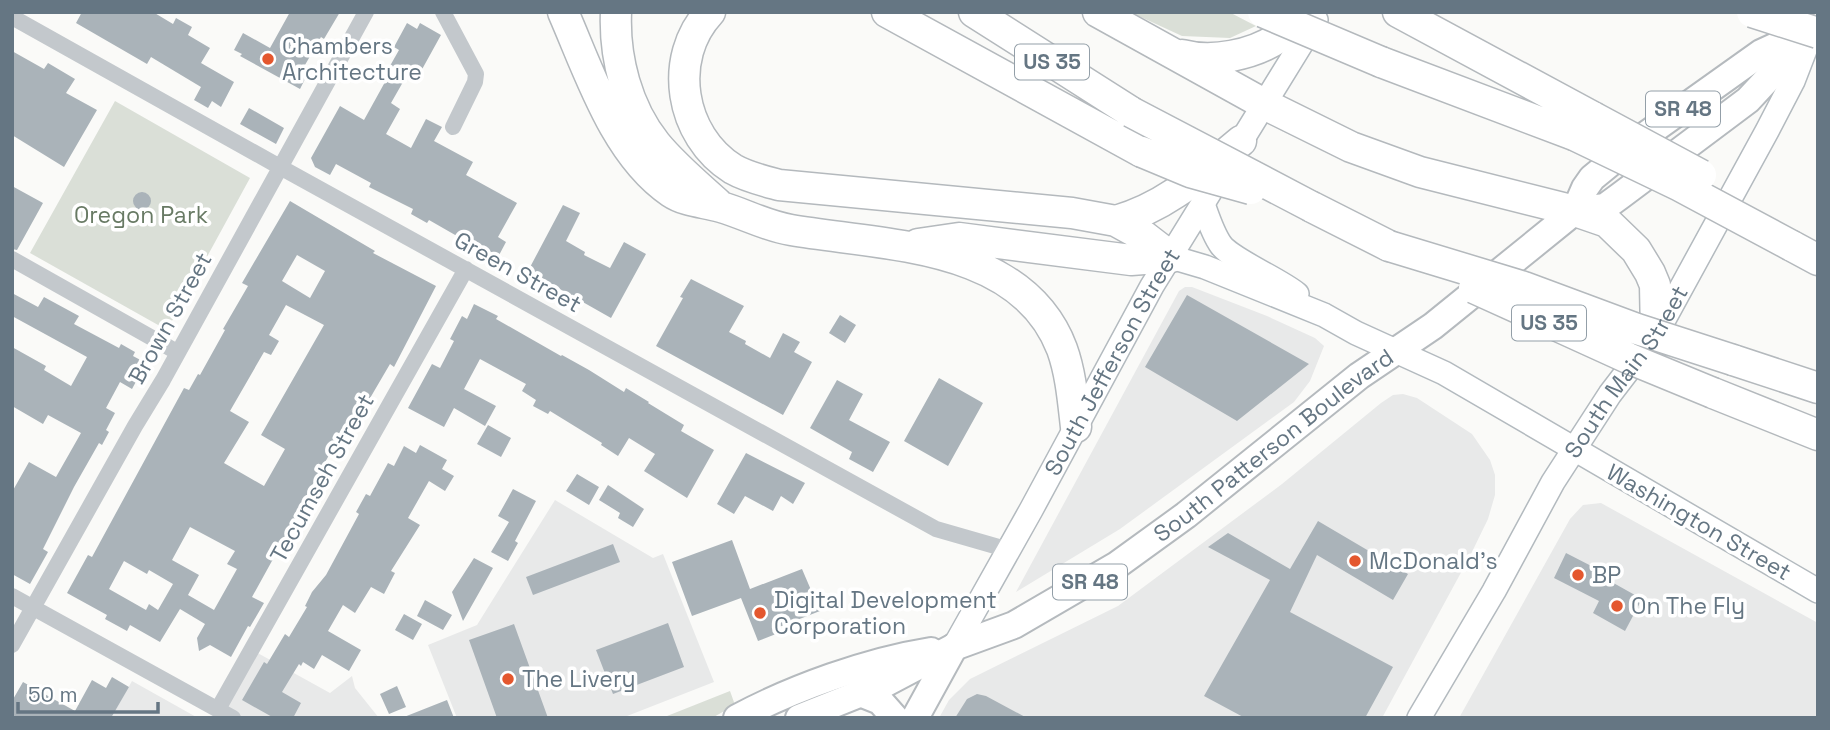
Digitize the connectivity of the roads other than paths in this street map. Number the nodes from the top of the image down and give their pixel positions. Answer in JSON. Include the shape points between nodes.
{"nodes":[{"id":1,"x":366,"y":12,"type":"edge"},
{"id":2,"x":443,"y":12,"type":"edge"},
{"id":3,"x":564,"y":12,"type":"edge"},
{"id":4,"x":616,"y":12,"type":"edge"},
{"id":5,"x":710,"y":12,"type":"edge"},
{"id":6,"x":887,"y":12,"type":"edge"},
{"id":7,"x":974,"y":12,"type":"edge"},
{"id":8,"x":1098,"y":12,"type":"edge"},
{"id":9,"x":1262,"y":12,"type":"edge"},
{"id":10,"x":1307,"y":12,"type":"edge"},
{"id":11,"x":1321,"y":12,"type":"edge"},
{"id":12,"x":1752,"y":12,"type":"edge"},
{"id":13,"x":1400,"y":13,"type":"edge"},
{"id":14,"x":12,"y":17,"type":"edge"},
{"id":15,"x":1816,"y":27,"type":"edge"},
{"id":16,"x":1168,"y":51,"type":"junction"},
{"id":17,"x":1264,"y":104,"type":"junction"},
{"id":18,"x":1584,"y":126,"type":"junction"},
{"id":19,"x":453,"y":127,"type":"dead end"},
{"id":20,"x":1241,"y":141,"type":"junction"},
{"id":21,"x":280,"y":167,"type":"junction"},
{"id":22,"x":1203,"y":204,"type":"junction"},
{"id":23,"x":720,"y":207,"type":"junction"},
{"id":24,"x":1312,"y":207,"type":"junction"},
{"id":25,"x":1575,"y":211,"type":"junction"},
{"id":26,"x":1116,"y":221,"type":"junction"},
{"id":27,"x":1804,"y":237,"type":"edge"},
{"id":28,"x":909,"y":245,"type":"junction"},
{"id":29,"x":1389,"y":246,"type":"junction"},
{"id":30,"x":1171,"y":257,"type":"junction"},
{"id":31,"x":12,"y":259,"type":"edge"},
{"id":32,"x":1818,"y":260,"type":"edge"},
{"id":33,"x":466,"y":270,"type":"junction"},
{"id":34,"x":1324,"y":315,"type":"junction"},
{"id":35,"x":1656,"y":334,"type":"junction"},
{"id":36,"x":1396,"y":351,"type":"junction"},
{"id":37,"x":177,"y":352,"type":"junction"},
{"id":38,"x":1818,"y":388,"type":"edge"},
{"id":39,"x":1076,"y":427,"type":"junction"},
{"id":40,"x":1818,"y":435,"type":"edge"},
{"id":41,"x":1574,"y":449,"type":"junction"},
{"id":42,"x":1009,"y":550,"type":"junction"},
{"id":43,"x":1818,"y":591,"type":"edge"},
{"id":44,"x":12,"y":596,"type":"edge"},
{"id":45,"x":33,"y":607,"type":"junction"},
{"id":46,"x":12,"y":645,"type":"edge"},
{"id":47,"x":954,"y":647,"type":"junction"},
{"id":48,"x":860,"y":693,"type":"junction"},
{"id":49,"x":218,"y":709,"type":"junction"},
{"id":50,"x":233,"y":718,"type":"edge"},
{"id":51,"x":737,"y":718,"type":"edge"},
{"id":52,"x":799,"y":718,"type":"edge"},
{"id":53,"x":895,"y":718,"type":"edge"},
{"id":54,"x":915,"y":718,"type":"edge"},
{"id":55,"x":1419,"y":718,"type":"edge"}],
"edges":[{"from":1,"to":21,"type":"street","name":"Brown Street"},
{"from":2,"to":19,"type":"street","via":[[476,74]]},
{"from":3,"to":23,"type":"highway","via":[[614,125],[639,163],[671,192]]},
{"from":4,"to":23,"type":"highway","via":[[619,60],[635,109],[654,142]]},
{"from":5,"to":26,"type":"highway","via":[[688,51],[685,99],[701,138],[733,169],[779,185]]},
{"from":6,"to":24,"type":"highway","bridge":true,"via":[[1142,152],[1191,172]]},
{"from":7,"to":24,"type":"highway","number":"US 35","bridge":true,"via":[[1131,112]]},
{"from":8,"to":16,"type":"highway"},
{"from":9,"to":18,"type":"highway","bridge":true,"via":[[1381,62]]},
{"from":10,"to":16,"type":"highway","via":[[1281,37],[1250,51],[1205,58]]},
{"from":11,"to":17,"type":"street","name":"South Jefferson Street"},
{"from":12,"to":15,"type":"highway","bridge":true},
{"from":13,"to":18,"type":"highway"},
{"from":14,"to":21,"type":"street","name":"Green Street"},
{"from":15,"to":25,"type":"main road","name":"South Patterson Boulevard","number":"SR 48","via":[[1761,53],[1636,142],[1592,178]]},
{"from":15,"to":35,"type":"street","name":"South Main Street","via":[[1793,81]]},
{"from":16,"to":17,"type":"highway"},
{"from":17,"to":20,"type":"street","name":"South Jefferson Street"},
{"from":17,"to":25,"type":"highway","via":[[1396,164]]},
{"from":18,"to":27,"type":"highway","bridge":true},
{"from":20,"to":22,"type":"street","name":"South Jefferson Street"},
{"from":20,"to":26,"type":"highway","via":[[1171,198]]},
{"from":21,"to":33,"type":"street","name":"Green Street"},
{"from":21,"to":37,"type":"street","name":"Brown Street"},
{"from":22,"to":30,"type":"street","name":"South Jefferson Street"},
{"from":22,"to":34,"type":"street","via":[[1230,254],[1285,284]]},
{"from":23,"to":28,"type":"highway","via":[[789,229]]},
{"from":24,"to":29,"type":"highway","number":"US 35"},
{"from":25,"to":35,"type":"highway","via":[[1607,222],[1636,250],[1655,285]]},
{"from":25,"to":36,"type":"main road","name":"South Patterson Boulevard","number":"SR 48"},
{"from":26,"to":30,"type":"highway"},
{"from":27,"to":32,"type":"highway"},
{"from":28,"to":30,"type":"highway","via":[[959,238],[1131,260]]},
{"from":28,"to":39,"type":"highway","via":[[991,273],[1013,285],[1038,308],[1062,350]]},
{"from":29,"to":38,"type":"highway","bridge":true},
{"from":29,"to":40,"type":"highway","number":"US 35","bridge":true,"via":[[1546,321]]},
{"from":30,"to":34,"type":"street"},
{"from":30,"to":39,"type":"street","name":"South Jefferson Street"},
{"from":31,"to":37,"type":"street"},
{"from":33,"to":42,"type":"street","name":"Green Street","via":[[936,529]]},
{"from":33,"to":49,"type":"street","name":"Tecumseh Street"},
{"from":34,"to":36,"type":"street","name":"Washington Street"},
{"from":35,"to":41,"type":"street","name":"South Main Street"},
{"from":36,"to":41,"type":"street","name":"Washington Street","via":[[1444,373]]},
{"from":36,"to":47,"type":"main road","name":"South Patterson Boulevard","number":"SR 48","via":[[1117,565],[1014,625]]},
{"from":37,"to":45,"type":"street","name":"Brown Street"},
{"from":39,"to":42,"type":"street","name":"South Jefferson Street"},
{"from":41,"to":43,"type":"street","name":"Washington Street"},
{"from":41,"to":55,"type":"street","name":"South Main Street"},
{"from":42,"to":47,"type":"street","name":"South Jefferson Street"},
{"from":44,"to":45,"type":"street"},
{"from":45,"to":46,"type":"street","name":"Brown Street"},
{"from":45,"to":49,"type":"street"},
{"from":47,"to":48,"type":"main road","name":"South Patterson Boulevard"},
{"from":47,"to":51,"type":"main road","name":"South Patterson Boulevard","via":[[891,657]]},
{"from":47,"to":54,"type":"main road","name":"South Jefferson Street"},
{"from":48,"to":52,"type":"main road","name":"South Patterson Boulevard"},
{"from":48,"to":53,"type":"main road","via":[[880,701]]},
{"from":49,"to":50,"type":"street"}]}
